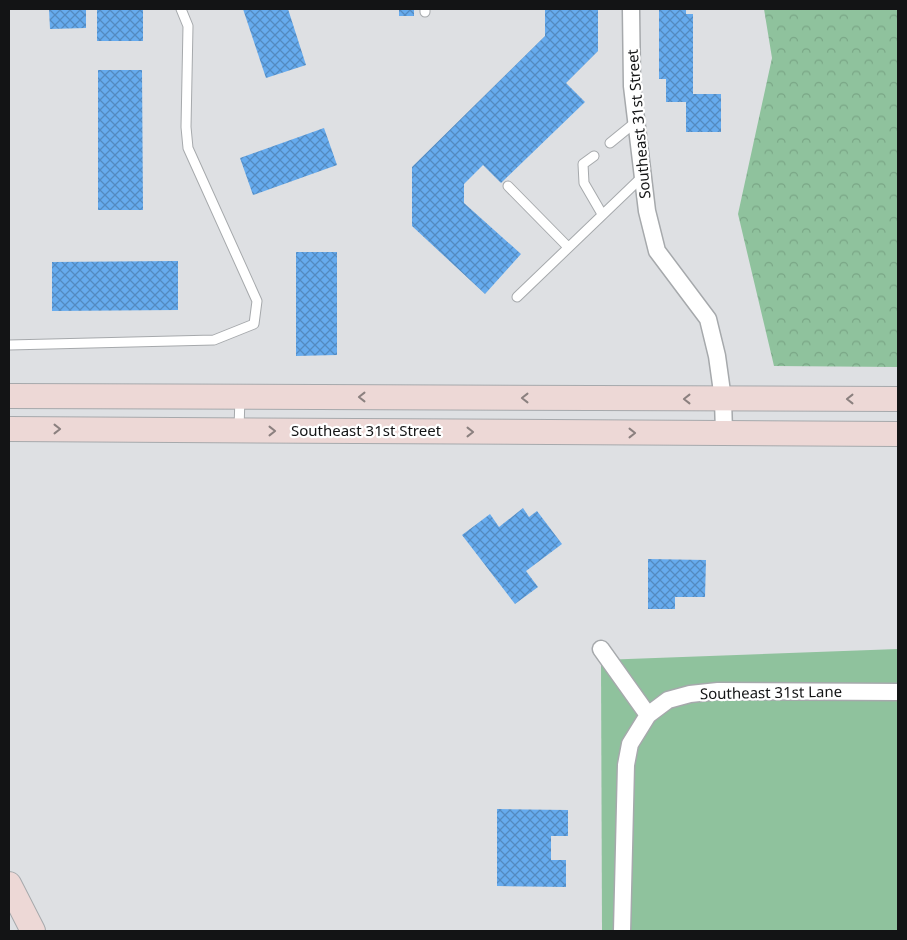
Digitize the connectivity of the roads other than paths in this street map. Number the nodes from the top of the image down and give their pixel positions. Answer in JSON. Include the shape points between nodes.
{"nodes":[{"id":1,"x":181,"y":9,"type":"edge"},
{"id":2,"x":631,"y":9,"type":"edge"},
{"id":3,"x":637,"y":121,"type":"junction"},
{"id":4,"x":610,"y":143,"type":"dead end"},
{"id":5,"x":594,"y":156,"type":"dead end"},
{"id":6,"x":643,"y":176,"type":"junction"},
{"id":7,"x":508,"y":186,"type":"dead end"},
{"id":8,"x":602,"y":214,"type":"junction"},
{"id":9,"x":568,"y":247,"type":"junction"},
{"id":10,"x":518,"y":297,"type":"dead end"},
{"id":11,"x":9,"y":345,"type":"edge"},
{"id":12,"x":9,"y":396,"type":"edge"},
{"id":13,"x":240,"y":397,"type":"junction"},
{"id":14,"x":723,"y":399,"type":"junction"},
{"id":15,"x":898,"y":399,"type":"edge"},
{"id":16,"x":9,"y":429,"type":"edge"},
{"id":17,"x":239,"y":430,"type":"junction"},
{"id":18,"x":724,"y":433,"type":"junction"},
{"id":19,"x":898,"y":434,"type":"edge"},
{"id":20,"x":602,"y":649,"type":"dead end"},
{"id":21,"x":898,"y":692,"type":"edge"},
{"id":22,"x":648,"y":715,"type":"junction"},
{"id":23,"x":9,"y":884,"type":"edge"},
{"id":24,"x":14,"y":908,"type":"edge"},
{"id":25,"x":33,"y":931,"type":"edge"},
{"id":26,"x":622,"y":931,"type":"edge"}],
"edges":[{"from":1,"to":11,"type":"lane","via":[[188,26],[188,148],[256,301],[254,324],[214,340]]},
{"from":2,"to":3,"type":"street","name":"Southeast 31st Street","via":[[632,86]]},
{"from":3,"to":4,"type":"lane"},
{"from":3,"to":6,"type":"street","name":"Southeast 31st Street"},
{"from":5,"to":8,"type":"lane","via":[[583,164],[584,183]]},
{"from":6,"to":8,"type":"lane"},
{"from":6,"to":14,"type":"street","name":"Southeast 31st Street","via":[[657,251],[708,319]]},
{"from":7,"to":9,"type":"lane"},
{"from":8,"to":9,"type":"lane"},
{"from":9,"to":10,"type":"lane"},
{"from":12,"to":13,"type":"main road"},
{"from":14,"to":13,"type":"main road","one_way":true},
{"from":13,"to":17,"type":"lane"},
{"from":15,"to":14,"type":"main road","one_way":true},
{"from":14,"to":18,"type":"street","name":"Southeast 31st Street"},
{"from":16,"to":17,"type":"main road","name":"Southeast 31st Street","one_way":true},
{"from":17,"to":18,"type":"main road","name":"Southeast 31st Street","one_way":true},
{"from":18,"to":19,"type":"main road","name":"Southeast 31st Street"},
{"from":20,"to":22,"type":"street"},
{"from":21,"to":22,"type":"street","name":"Southeast 31st Lane","via":[[718,691],[668,700]]},
{"from":22,"to":26,"type":"street","via":[[630,744],[626,765]]},
{"from":23,"to":24,"type":"main road"},
{"from":24,"to":25,"type":"main road"}]}
